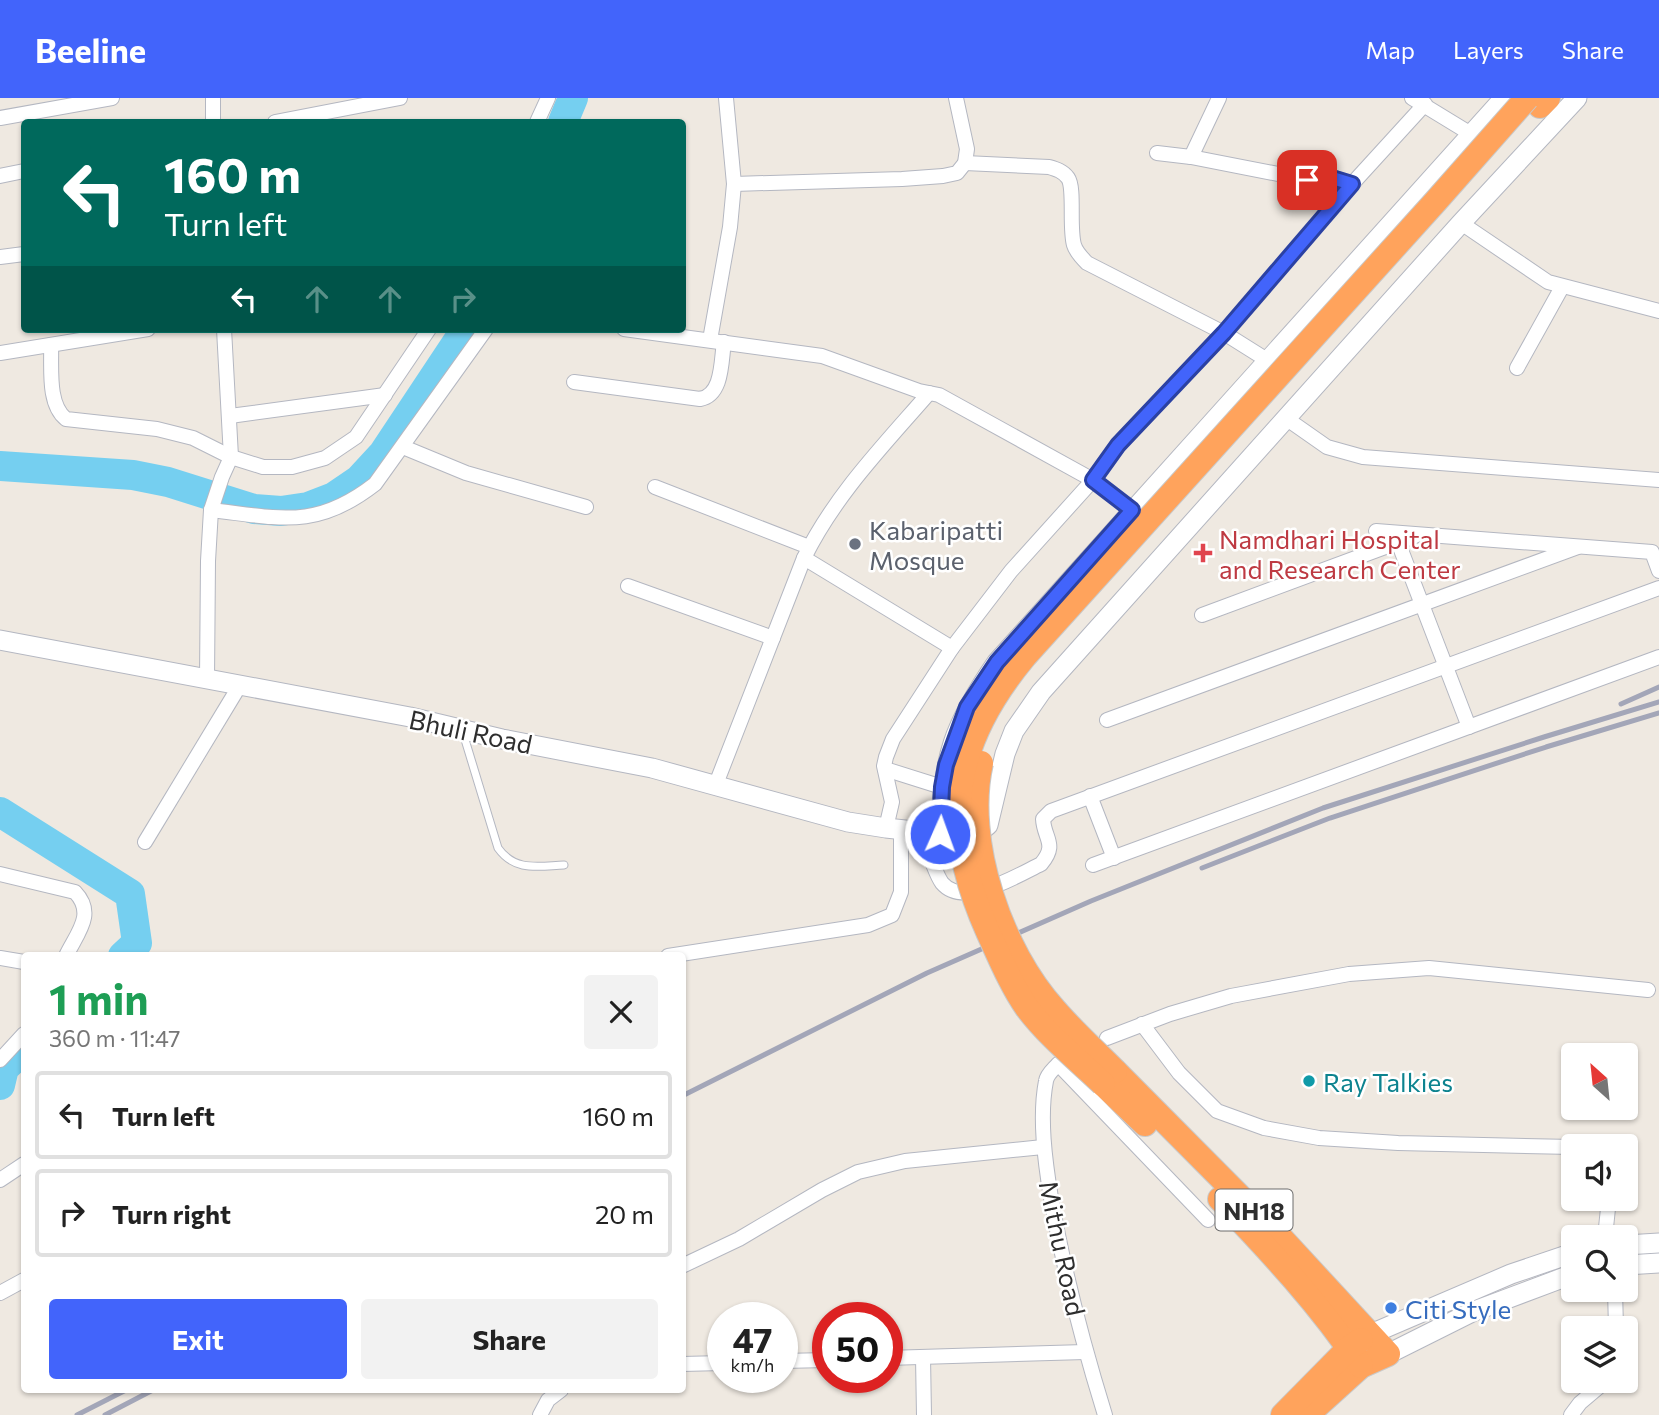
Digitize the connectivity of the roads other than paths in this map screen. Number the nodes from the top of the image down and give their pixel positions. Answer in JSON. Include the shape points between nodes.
{"nodes":[{"id":1,"x":113,"y":98,"type":"edge"},
{"id":2,"x":213,"y":98,"type":"edge"},
{"id":3,"x":400,"y":98,"type":"edge"},
{"id":4,"x":548,"y":98,"type":"edge"},
{"id":5,"x":726,"y":98,"type":"edge"},
{"id":6,"x":956,"y":98,"type":"edge"},
{"id":7,"x":1219,"y":98,"type":"edge"},
{"id":8,"x":1504,"y":98,"type":"edge"},
{"id":9,"x":1577,"y":98,"type":"edge"},
{"id":10,"x":1419,"y":101,"type":"edge"},
{"id":11,"x":1538,"y":101,"type":"edge"},
{"id":12,"x":0,"y":117,"type":"edge"},
{"id":13,"x":213,"y":119,"type":"edge"},
{"id":14,"x":291,"y":119,"type":"edge"},
{"id":15,"x":538,"y":119,"type":"edge"},
{"id":16,"x":1471,"y":134,"type":"junction"},
{"id":17,"x":1157,"y":153,"type":"dead end"},
{"id":18,"x":1191,"y":157,"type":"junction"},
{"id":19,"x":965,"y":163,"type":"junction"},
{"id":20,"x":21,"y":172,"type":"edge"},
{"id":21,"x":0,"y":176,"type":"edge"},
{"id":22,"x":734,"y":184,"type":"junction"},
{"id":23,"x":1352,"y":184,"type":"junction"},
{"id":24,"x":1461,"y":223,"type":"junction"},
{"id":25,"x":21,"y":254,"type":"edge"},
{"id":26,"x":0,"y":257,"type":"edge"},
{"id":27,"x":1562,"y":287,"type":"junction"},
{"id":28,"x":1659,"y":311,"type":"edge"},
{"id":29,"x":124,"y":333,"type":"edge"},
{"id":30,"x":224,"y":333,"type":"edge"},
{"id":31,"x":426,"y":333,"type":"edge"},
{"id":32,"x":482,"y":333,"type":"edge"},
{"id":33,"x":655,"y":333,"type":"edge"},
{"id":34,"x":1224,"y":333,"type":"junction"},
{"id":35,"x":717,"y":341,"type":"junction"},
{"id":36,"x":51,"y":345,"type":"junction"},
{"id":37,"x":0,"y":353,"type":"edge"},
{"id":38,"x":1267,"y":360,"type":"junction"},
{"id":39,"x":1517,"y":368,"type":"dead end"},
{"id":40,"x":574,"y":382,"type":"dead end"},
{"id":41,"x":929,"y":393,"type":"junction"},
{"id":42,"x":385,"y":396,"type":"junction"},
{"id":43,"x":230,"y":416,"type":"junction"},
{"id":44,"x":1287,"y":419,"type":"junction"},
{"id":45,"x":403,"y":447,"type":"junction"},
{"id":46,"x":231,"y":457,"type":"junction"},
{"id":47,"x":1093,"y":480,"type":"junction"},
{"id":48,"x":1659,"y":480,"type":"edge"},
{"id":49,"x":654,"y":487,"type":"dead end"},
{"id":50,"x":212,"y":507,"type":"junction"},
{"id":51,"x":586,"y":507,"type":"dead end"},
{"id":52,"x":1132,"y":510,"type":"junction"},
{"id":53,"x":1376,"y":531,"type":"dead end"},
{"id":54,"x":1420,"y":535,"type":"junction"},
{"id":55,"x":1398,"y":542,"type":"junction"},
{"id":56,"x":1578,"y":547,"type":"junction"},
{"id":57,"x":807,"y":553,"type":"junction"},
{"id":58,"x":1659,"y":569,"type":"edge"},
{"id":59,"x":628,"y":586,"type":"dead end"},
{"id":60,"x":1659,"y":588,"type":"edge"},
{"id":61,"x":1422,"y":604,"type":"junction"},
{"id":62,"x":1202,"y":615,"type":"dead end"},
{"id":63,"x":773,"y":638,"type":"junction"},
{"id":64,"x":0,"y":640,"type":"edge"},
{"id":65,"x":952,"y":648,"type":"junction"},
{"id":66,"x":1659,"y":657,"type":"edge"},
{"id":67,"x":1446,"y":666,"type":"junction"},
{"id":68,"x":207,"y":679,"type":"junction"},
{"id":69,"x":240,"y":685,"type":"junction"},
{"id":70,"x":1107,"y":720,"type":"dead end"},
{"id":71,"x":1469,"y":727,"type":"junction"},
{"id":72,"x":461,"y":729,"type":"junction"},
{"id":73,"x":885,"y":769,"type":"junction"},
{"id":74,"x":716,"y":785,"type":"junction"},
{"id":75,"x":942,"y":787,"type":"junction"},
{"id":76,"x":1090,"y":796,"type":"junction"},
{"id":77,"x":894,"y":829,"type":"junction"},
{"id":78,"x":940,"y":834,"type":"junction"},
{"id":79,"x":145,"y":842,"type":"dead end"},
{"id":80,"x":1114,"y":858,"type":"junction"},
{"id":81,"x":564,"y":864,"type":"dead end"},
{"id":82,"x":1093,"y":865,"type":"dead end"},
{"id":83,"x":0,"y":874,"type":"edge"},
{"id":84,"x":68,"y":952,"type":"edge"},
{"id":85,"x":686,"y":953,"type":"edge"},
{"id":86,"x":0,"y":958,"type":"edge"},
{"id":87,"x":21,"y":962,"type":"edge"},
{"id":88,"x":1648,"y":990,"type":"dead end"},
{"id":89,"x":1142,"y":1024,"type":"junction"},
{"id":90,"x":21,"y":1037,"type":"edge"},
{"id":91,"x":1107,"y":1038,"type":"dead end"},
{"id":92,"x":0,"y":1060,"type":"edge"},
{"id":93,"x":1109,"y":1077,"type":"junction"},
{"id":94,"x":1043,"y":1147,"type":"junction"},
{"id":95,"x":1561,"y":1147,"type":"edge"},
{"id":96,"x":21,"y":1166,"type":"edge"},
{"id":97,"x":0,"y":1180,"type":"edge"},
{"id":98,"x":1209,"y":1220,"type":"dead end"},
{"id":99,"x":1638,"y":1249,"type":"edge"},
{"id":100,"x":1658,"y":1256,"type":"edge"},
{"id":101,"x":1561,"y":1257,"type":"edge"},
{"id":102,"x":1638,"y":1262,"type":"edge"},
{"id":103,"x":686,"y":1264,"type":"edge"},
{"id":104,"x":1561,"y":1279,"type":"edge"},
{"id":105,"x":21,"y":1282,"type":"edge"},
{"id":106,"x":0,"y":1293,"type":"edge"},
{"id":107,"x":1371,"y":1334,"type":"junction"},
{"id":108,"x":1085,"y":1352,"type":"junction"},
{"id":109,"x":1388,"y":1354,"type":"junction"},
{"id":110,"x":923,"y":1357,"type":"junction"},
{"id":111,"x":1355,"y":1357,"type":"junction"},
{"id":112,"x":903,"y":1358,"type":"edge"},
{"id":113,"x":707,"y":1363,"type":"edge"},
{"id":114,"x":686,"y":1364,"type":"edge"},
{"id":115,"x":557,"y":1393,"type":"edge"},
{"id":116,"x":1592,"y":1393,"type":"edge"},
{"id":117,"x":540,"y":1415,"type":"edge"},
{"id":118,"x":924,"y":1415,"type":"edge"},
{"id":119,"x":1105,"y":1415,"type":"edge"},
{"id":120,"x":1283,"y":1415,"type":"edge"},
{"id":121,"x":1307,"y":1415,"type":"edge"},
{"id":122,"x":1571,"y":1415,"type":"edge"}],
"edges":[{"from":1,"to":12,"type":"street"},
{"from":2,"to":13,"type":"street"},
{"from":3,"to":14,"type":"street"},
{"from":4,"to":15,"type":"street"},
{"from":5,"to":22,"type":"street"},
{"from":6,"to":19,"type":"street","via":[[967,149]]},
{"from":7,"to":18,"type":"street"},
{"from":8,"to":16,"type":"main road"},
{"from":9,"to":24,"type":"main road","name":"Bhuli Road"},
{"from":10,"to":16,"type":"street"},
{"from":10,"to":23,"type":"street"},
{"from":11,"to":93,"type":"highway","number":"NH18","bridge":true,"via":[[1436,201],[1025,656],[990,701],[970,744],[958,795],[958,817],[972,894],[1027,1007],[1056,1041]]},
{"from":16,"to":38,"type":"main road"},
{"from":17,"to":18,"type":"street"},
{"from":18,"to":23,"type":"street"},
{"from":19,"to":22,"type":"street","via":[[957,173],[943,176]]},
{"from":19,"to":34,"type":"street","via":[[1059,170],[1071,183],[1070,226],[1075,248],[1087,263]]},
{"from":20,"to":21,"type":"street"},
{"from":22,"to":35,"type":"street"},
{"from":23,"to":34,"type":"street"},
{"from":24,"to":27,"type":"street"},
{"from":24,"to":44,"type":"main road","name":"Bhuli Road"},
{"from":25,"to":26,"type":"street"},
{"from":27,"to":28,"type":"street"},
{"from":27,"to":39,"type":"street"},
{"from":29,"to":36,"type":"street"},
{"from":30,"to":43,"type":"street"},
{"from":31,"to":42,"type":"street"},
{"from":32,"to":45,"type":"street"},
{"from":33,"to":35,"type":"street"},
{"from":34,"to":38,"type":"street"},
{"from":34,"to":47,"type":"street","via":[[1118,445]]},
{"from":35,"to":40,"type":"street","via":[[717,387],[708,397]]},
{"from":35,"to":41,"type":"street","via":[[822,356]]},
{"from":36,"to":37,"type":"street"},
{"from":36,"to":46,"type":"street","via":[[54,400],[66,419],[157,429],[193,438]]},
{"from":38,"to":52,"type":"main road"},
{"from":41,"to":47,"type":"street","via":[[948,399]]},
{"from":41,"to":57,"type":"street","via":[[845,489]]},
{"from":42,"to":43,"type":"street"},
{"from":42,"to":46,"type":"street","via":[[356,437],[325,458],[292,467],[263,467]]},
{"from":43,"to":46,"type":"street"},
{"from":44,"to":48,"type":"street","via":[[1327,447],[1363,457]]},
{"from":44,"to":78,"type":"main road","name":"Bhuli Road","via":[[1041,692],[1005,754],[988,825],[977,834]]},
{"from":45,"to":50,"type":"street","via":[[375,484],[330,512],[275,518]]},
{"from":45,"to":51,"type":"street","via":[[466,473]]},
{"from":46,"to":50,"type":"street"},
{"from":47,"to":52,"type":"street"},
{"from":47,"to":65,"type":"street","via":[[1011,570]]},
{"from":49,"to":57,"type":"street"},
{"from":50,"to":68,"type":"street"},
{"from":52,"to":75,"type":"main road","via":[[1027,626],[985,680],[967,707]]},
{"from":53,"to":54,"type":"street"},
{"from":54,"to":55,"type":"street"},
{"from":54,"to":56,"type":"street"},
{"from":55,"to":61,"type":"street"},
{"from":55,"to":62,"type":"street"},
{"from":56,"to":58,"type":"street","via":[[1652,552]]},
{"from":56,"to":61,"type":"street"},
{"from":57,"to":63,"type":"street"},
{"from":57,"to":65,"type":"street"},
{"from":59,"to":63,"type":"street"},
{"from":60,"to":67,"type":"street"},
{"from":61,"to":67,"type":"street"},
{"from":61,"to":70,"type":"street"},
{"from":63,"to":74,"type":"street"},
{"from":64,"to":68,"type":"main road","name":"Bhuli Road"},
{"from":65,"to":73,"type":"street","via":[[893,739]]},
{"from":66,"to":71,"type":"street"},
{"from":67,"to":71,"type":"street"},
{"from":67,"to":76,"type":"street"},
{"from":68,"to":69,"type":"main road","name":"Bhuli Road"},
{"from":69,"to":72,"type":"main road","name":"Bhuli Road"},
{"from":69,"to":79,"type":"street"},
{"from":71,"to":80,"type":"street"},
{"from":72,"to":74,"type":"main road","name":"Bhuli Road"},
{"from":72,"to":81,"type":"lane","via":[[505,859],[529,866]]},
{"from":73,"to":75,"type":"street"},
{"from":73,"to":77,"type":"street"},
{"from":74,"to":77,"type":"main road","name":"Bhuli Road"},
{"from":75,"to":78,"type":"main road"},
{"from":76,"to":78,"type":"street","via":[[1045,814],[1043,825],[1050,847],[1041,864],[988,889],[961,893],[941,882],[930,858]]},
{"from":76,"to":80,"type":"street"},
{"from":77,"to":78,"type":"main road","name":"Bhuli Road"},
{"from":77,"to":85,"type":"street","via":[[901,892],[892,915],[868,925]]},
{"from":80,"to":82,"type":"street"},
{"from":83,"to":84,"type":"street","via":[[75,892],[84,901],[86,914]]},
{"from":86,"to":87,"type":"street"},
{"from":88,"to":89,"type":"street","via":[[1429,968],[1349,974],[1231,996]]},
{"from":89,"to":91,"type":"street"},
{"from":89,"to":95,"type":"street","via":[[1178,1073],[1217,1111],[1264,1128],[1319,1138],[1398,1143]]},
{"from":90,"to":92,"type":"street"},
{"from":93,"to":107,"type":"highway","number":"NH18","via":[[1261,1218]]},
{"from":93,"to":111,"type":"highway","number":"NH18","via":[[1269,1251]]},
{"from":94,"to":98,"type":"street","name":"Mithu Road","via":[[1046,1078],[1058,1064]]},
{"from":94,"to":103,"type":"street","via":[[905,1160],[858,1172]]},
{"from":94,"to":108,"type":"street","name":"Mithu Road","via":[[1056,1228]]},
{"from":96,"to":97,"type":"street"},
{"from":99,"to":100,"type":"main road"},
{"from":100,"to":102,"type":"main road"},
{"from":101,"to":107,"type":"main road"},
{"from":104,"to":109,"type":"main road","via":[[1472,1312]]},
{"from":105,"to":106,"type":"street"},
{"from":107,"to":109,"type":"highway","number":"NH18"},
{"from":107,"to":111,"type":"highway"},
{"from":108,"to":110,"type":"street"},
{"from":108,"to":119,"type":"street","name":"Mithu Road"},
{"from":109,"to":111,"type":"highway"},
{"from":110,"to":112,"type":"street"},
{"from":110,"to":118,"type":"street"},
{"from":111,"to":120,"type":"highway"},
{"from":111,"to":121,"type":"highway"},
{"from":113,"to":114,"type":"street"},
{"from":115,"to":117,"type":"street"},
{"from":116,"to":122,"type":"street"}]}
